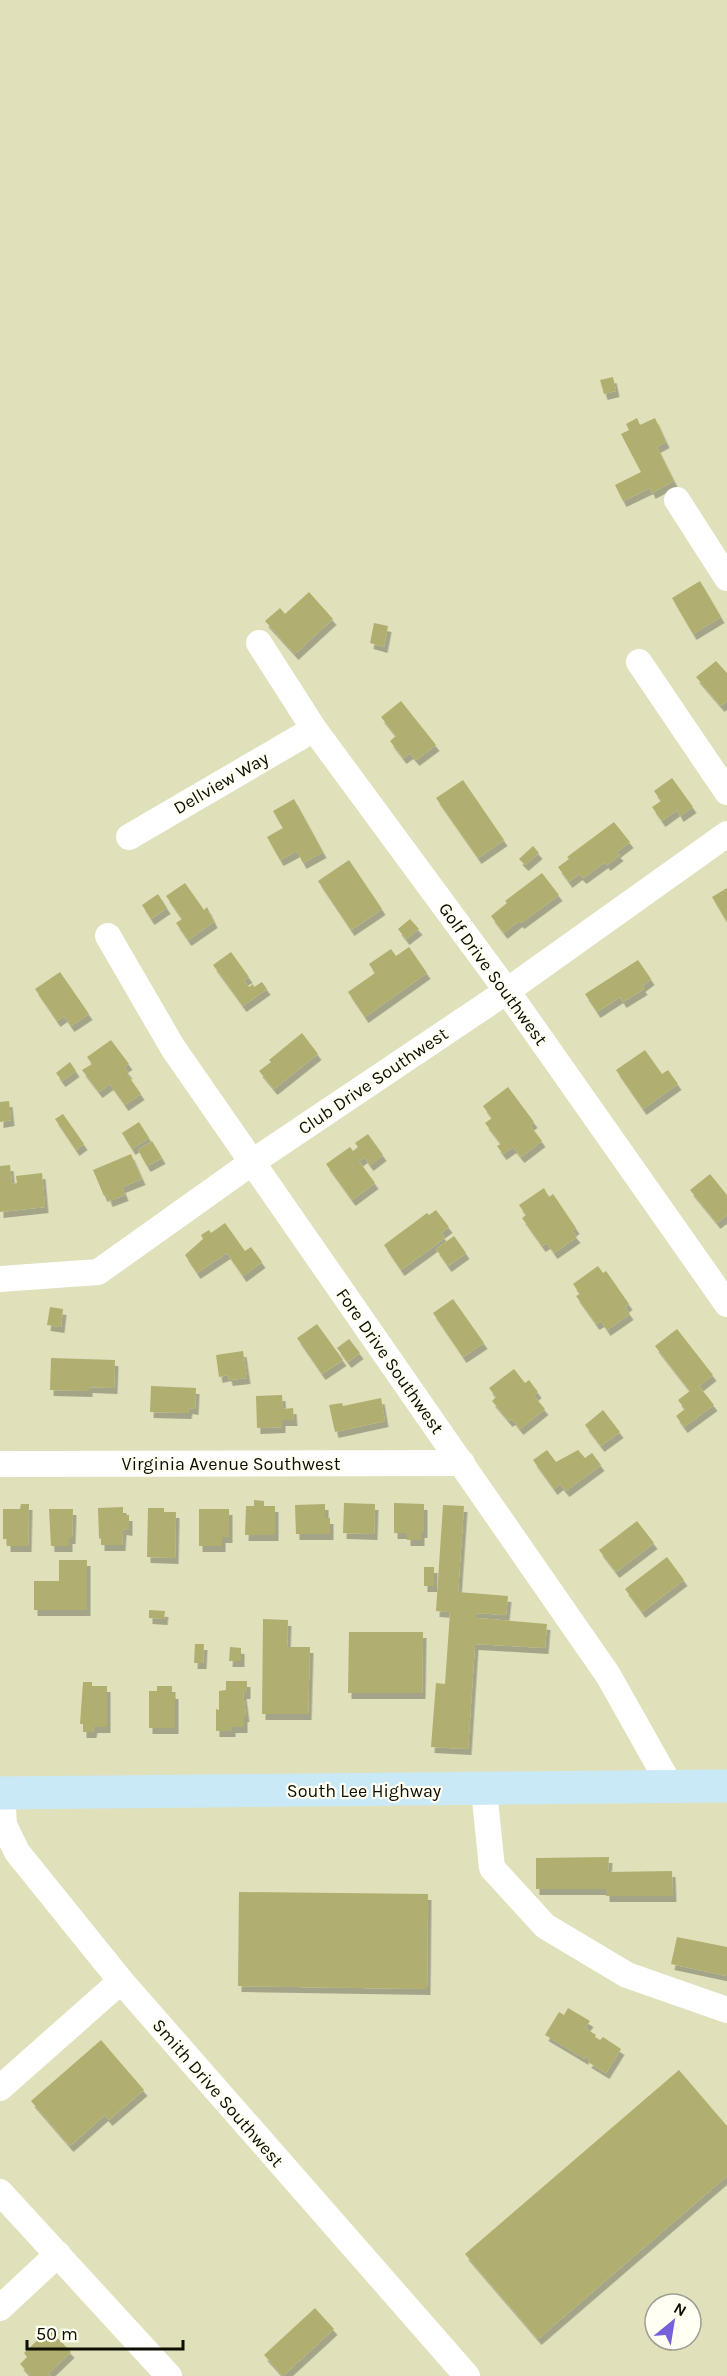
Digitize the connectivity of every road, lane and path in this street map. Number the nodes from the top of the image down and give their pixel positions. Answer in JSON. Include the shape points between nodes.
{"nodes":[{"id":1,"x":677,"y":500,"type":"dead end"},
{"id":2,"x":727,"y":578,"type":"edge"},
{"id":3,"x":259,"y":643,"type":"dead end"},
{"id":4,"x":639,"y":662,"type":"dead end"},
{"id":5,"x":314,"y":729,"type":"junction"},
{"id":6,"x":727,"y":792,"type":"edge"},
{"id":7,"x":727,"y":834,"type":"edge"},
{"id":8,"x":129,"y":837,"type":"dead end"},
{"id":9,"x":108,"y":936,"type":"dead end"},
{"id":10,"x":507,"y":991,"type":"junction"},
{"id":11,"x":251,"y":1163,"type":"junction"},
{"id":12,"x":0,"y":1279,"type":"edge"},
{"id":13,"x":727,"y":1304,"type":"edge"},
{"id":14,"x":462,"y":1463,"type":"junction"},
{"id":15,"x":0,"y":1464,"type":"edge"},
{"id":16,"x":727,"y":1786,"type":"edge"},
{"id":17,"x":671,"y":1787,"type":"junction"},
{"id":18,"x":484,"y":1790,"type":"junction"},
{"id":19,"x":1,"y":1793,"type":"edge"},
{"id":20,"x":121,"y":1981,"type":"junction"},
{"id":21,"x":727,"y":2010,"type":"edge"},
{"id":22,"x":0,"y":2088,"type":"edge"},
{"id":23,"x":0,"y":2192,"type":"edge"},
{"id":24,"x":58,"y":2254,"type":"junction"},
{"id":25,"x":0,"y":2308,"type":"edge"},
{"id":26,"x":169,"y":2376,"type":"edge"},
{"id":27,"x":467,"y":2376,"type":"edge"}],
"edges":[{"from":1,"to":2,"type":"street"},
{"from":3,"to":5,"type":"street","name":"Golf Drive Southwest"},
{"from":4,"to":6,"type":"street"},
{"from":5,"to":8,"type":"street","name":"Dellview Way"},
{"from":5,"to":10,"type":"street","name":"Golf Drive Southwest"},
{"from":7,"to":10,"type":"street","name":"Club Drive Southwest"},
{"from":9,"to":11,"type":"street","name":"Fore Drive Southwest","via":[[173,1048]]},
{"from":10,"to":11,"type":"street","name":"Club Drive Southwest"},
{"from":10,"to":13,"type":"street","name":"Golf Drive Southwest"},
{"from":11,"to":12,"type":"street","name":"Club Drive Southwest","via":[[98,1272]]},
{"from":11,"to":14,"type":"street","name":"Fore Drive Southwest"},
{"from":14,"to":15,"type":"street","name":"Virginia Avenue Southwest"},
{"from":14,"to":17,"type":"street","name":"Fore Drive Southwest","via":[[608,1675]]},
{"from":16,"to":17,"type":"main road","name":"South Lee Highway"},
{"from":17,"to":18,"type":"main road","name":"South Lee Highway"},
{"from":18,"to":19,"type":"main road","name":"South Lee Highway"},
{"from":18,"to":21,"type":"street","via":[[492,1868],[545,1926],[627,1975]]},
{"from":19,"to":20,"type":"street","name":"Smith Drive Southwest","via":[[4,1825],[17,1852]]},
{"from":20,"to":22,"type":"street"},
{"from":20,"to":27,"type":"street","name":"Smith Drive Southwest"},
{"from":23,"to":24,"type":"street"},
{"from":24,"to":25,"type":"street"},
{"from":24,"to":26,"type":"street"}]}
